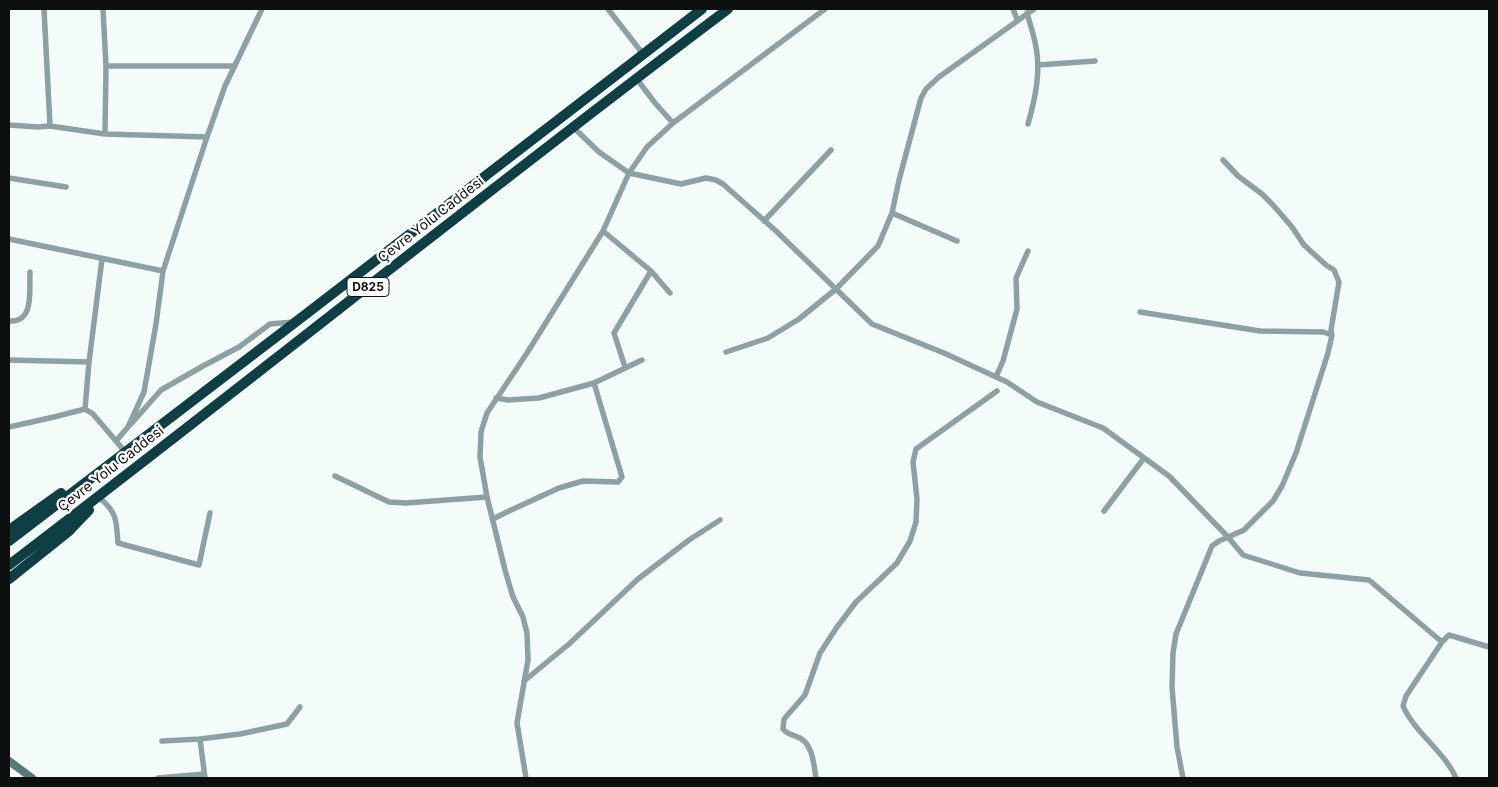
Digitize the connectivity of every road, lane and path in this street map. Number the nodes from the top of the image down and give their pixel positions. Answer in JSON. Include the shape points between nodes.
{"nodes":[{"id":1,"x":44,"y":9,"type":"edge"},
{"id":2,"x":103,"y":9,"type":"edge"},
{"id":3,"x":262,"y":9,"type":"edge"},
{"id":4,"x":608,"y":9,"type":"edge"},
{"id":5,"x":702,"y":9,"type":"edge"},
{"id":6,"x":728,"y":9,"type":"edge"},
{"id":7,"x":825,"y":9,"type":"edge"},
{"id":8,"x":1013,"y":9,"type":"edge"},
{"id":9,"x":1034,"y":9,"type":"edge"},
{"id":10,"x":1027,"y":12,"type":"junction"},
{"id":11,"x":1017,"y":20,"type":"junction"},
{"id":12,"x":643,"y":54,"type":"junction"},
{"id":13,"x":1095,"y":62,"type":"dead end"},
{"id":14,"x":1038,"y":65,"type":"junction"},
{"id":15,"x":106,"y":66,"type":"junction"},
{"id":16,"x":235,"y":66,"type":"junction"},
{"id":17,"x":636,"y":78,"type":"junction"},
{"id":18,"x":673,"y":123,"type":"junction"},
{"id":19,"x":9,"y":124,"type":"edge"},
{"id":20,"x":1028,"y":124,"type":"dead end"},
{"id":21,"x":50,"y":126,"type":"junction"},
{"id":22,"x":572,"y":127,"type":"junction"},
{"id":23,"x":105,"y":134,"type":"junction"},
{"id":24,"x":207,"y":137,"type":"junction"},
{"id":25,"x":831,"y":150,"type":"dead end"},
{"id":26,"x":1223,"y":160,"type":"dead end"},
{"id":27,"x":629,"y":173,"type":"junction"},
{"id":28,"x":9,"y":178,"type":"edge"},
{"id":29,"x":66,"y":187,"type":"dead end"},
{"id":30,"x":892,"y":212,"type":"junction"},
{"id":31,"x":764,"y":220,"type":"junction"},
{"id":32,"x":603,"y":231,"type":"junction"},
{"id":33,"x":9,"y":239,"type":"edge"},
{"id":34,"x":957,"y":241,"type":"dead end"},
{"id":35,"x":1028,"y":251,"type":"dead end"},
{"id":36,"x":102,"y":259,"type":"junction"},
{"id":37,"x":163,"y":271,"type":"junction"},
{"id":38,"x":651,"y":271,"type":"junction"},
{"id":39,"x":30,"y":272,"type":"dead end"},
{"id":40,"x":836,"y":289,"type":"junction"},
{"id":41,"x":670,"y":293,"type":"dead end"},
{"id":42,"x":1140,"y":312,"type":"dead end"},
{"id":43,"x":9,"y":321,"type":"edge"},
{"id":44,"x":297,"y":322,"type":"junction"},
{"id":45,"x":1332,"y":335,"type":"junction"},
{"id":46,"x":726,"y":352,"type":"dead end"},
{"id":47,"x":9,"y":360,"type":"edge"},
{"id":48,"x":642,"y":360,"type":"dead end"},
{"id":49,"x":89,"y":362,"type":"junction"},
{"id":50,"x":625,"y":367,"type":"junction"},
{"id":51,"x":996,"y":377,"type":"junction"},
{"id":52,"x":594,"y":382,"type":"junction"},
{"id":53,"x":997,"y":391,"type":"dead end"},
{"id":54,"x":496,"y":398,"type":"junction"},
{"id":55,"x":85,"y":409,"type":"junction"},
{"id":56,"x":9,"y":427,"type":"edge"},
{"id":57,"x":128,"y":427,"type":"junction"},
{"id":58,"x":116,"y":441,"type":"junction"},
{"id":59,"x":125,"y":452,"type":"junction"},
{"id":60,"x":1144,"y":458,"type":"junction"},
{"id":61,"x":335,"y":476,"type":"dead end"},
{"id":62,"x":110,"y":488,"type":"junction"},
{"id":63,"x":486,"y":497,"type":"junction"},
{"id":64,"x":100,"y":498,"type":"junction"},
{"id":65,"x":1104,"y":511,"type":"dead end"},
{"id":66,"x":210,"y":513,"type":"dead end"},
{"id":67,"x":493,"y":519,"type":"junction"},
{"id":68,"x":720,"y":520,"type":"dead end"},
{"id":69,"x":9,"y":530,"type":"edge"},
{"id":70,"x":1228,"y":537,"type":"junction"},
{"id":71,"x":9,"y":541,"type":"edge"},
{"id":72,"x":9,"y":565,"type":"edge"},
{"id":73,"x":9,"y":579,"type":"edge"},
{"id":74,"x":1442,"y":642,"type":"junction"},
{"id":75,"x":1489,"y":647,"type":"edge"},
{"id":76,"x":524,"y":681,"type":"junction"},
{"id":77,"x":300,"y":707,"type":"dead end"},
{"id":78,"x":200,"y":739,"type":"junction"},
{"id":79,"x":162,"y":741,"type":"dead end"},
{"id":80,"x":9,"y":761,"type":"edge"},
{"id":81,"x":204,"y":776,"type":"edge"},
{"id":82,"x":32,"y":778,"type":"edge"},
{"id":83,"x":158,"y":778,"type":"edge"},
{"id":84,"x":526,"y":778,"type":"edge"},
{"id":85,"x":816,"y":778,"type":"edge"},
{"id":86,"x":1183,"y":778,"type":"edge"},
{"id":87,"x":1456,"y":778,"type":"edge"}],
"edges":[{"from":1,"to":21,"type":"street"},
{"from":2,"to":15,"type":"street"},
{"from":3,"to":16,"type":"street"},
{"from":4,"to":12,"type":"street"},
{"from":5,"to":12,"type":"highway","name":"Çevre Yolu Caddesi","number":"D825"},
{"from":6,"to":17,"type":"highway","name":"Çevre Yolu Caddesi","number":"D825"},
{"from":7,"to":18,"type":"street"},
{"from":8,"to":11,"type":"street"},
{"from":9,"to":10,"type":"street"},
{"from":10,"to":11,"type":"street"},
{"from":10,"to":14,"type":"street"},
{"from":11,"to":30,"type":"street","via":[[926,89]]},
{"from":12,"to":44,"type":"highway","name":"Çevre Yolu Caddesi","number":"D825"},
{"from":13,"to":14,"type":"street"},
{"from":14,"to":20,"type":"street","via":[[1036,96]]},
{"from":15,"to":16,"type":"street"},
{"from":15,"to":23,"type":"street"},
{"from":16,"to":24,"type":"street"},
{"from":17,"to":18,"type":"street"},
{"from":17,"to":22,"type":"highway","name":"Çevre Yolu Caddesi","number":"D825"},
{"from":18,"to":27,"type":"street","via":[[647,147]]},
{"from":19,"to":21,"type":"street"},
{"from":21,"to":23,"type":"street"},
{"from":22,"to":27,"type":"street"},
{"from":22,"to":62,"type":"highway","name":"Çevre Yolu Caddesi","number":"D825"},
{"from":23,"to":24,"type":"street"},
{"from":24,"to":37,"type":"street"},
{"from":25,"to":31,"type":"street"},
{"from":26,"to":45,"type":"street","via":[[1273,205],[1304,245],[1334,270],[1338,282]]},
{"from":27,"to":31,"type":"street","via":[[681,184],[706,178],[716,180]]},
{"from":27,"to":32,"type":"street"},
{"from":28,"to":29,"type":"street"},
{"from":30,"to":34,"type":"street"},
{"from":30,"to":40,"type":"street","via":[[878,246]]},
{"from":31,"to":40,"type":"street"},
{"from":32,"to":38,"type":"street"},
{"from":32,"to":54,"type":"street"},
{"from":33,"to":36,"type":"street"},
{"from":35,"to":51,"type":"street","via":[[1016,278],[1017,308]]},
{"from":36,"to":37,"type":"street"},
{"from":36,"to":49,"type":"street"},
{"from":37,"to":57,"type":"street","via":[[144,392]]},
{"from":38,"to":41,"type":"street"},
{"from":38,"to":50,"type":"street","via":[[614,333]]},
{"from":39,"to":43,"type":"street","via":[[27,312],[21,319]]},
{"from":40,"to":46,"type":"street","via":[[799,319],[768,338]]},
{"from":40,"to":51,"type":"street","via":[[872,324]]},
{"from":42,"to":45,"type":"street","via":[[1260,331]]},
{"from":44,"to":57,"type":"street","via":[[270,324],[239,347],[161,390]]},
{"from":44,"to":59,"type":"highway","name":"Çevre Yolu Caddesi","number":"D825"},
{"from":45,"to":70,"type":"street","via":[[1296,453],[1282,486],[1273,501],[1244,530]]},
{"from":47,"to":49,"type":"street"},
{"from":48,"to":50,"type":"street"},
{"from":49,"to":55,"type":"street"},
{"from":50,"to":52,"type":"street"},
{"from":51,"to":60,"type":"street","via":[[1037,402],[1103,428]]},
{"from":52,"to":54,"type":"street","via":[[539,398]]},
{"from":52,"to":67,"type":"street","via":[[622,477],[618,482],[583,481],[559,488]]},
{"from":53,"to":85,"type":"street","via":[[916,449],[913,462],[916,522],[910,541],[897,563],[856,602],[837,627],[820,653],[805,695],[784,720],[786,733],[803,739],[809,747]]},
{"from":54,"to":63,"type":"street","via":[[481,432],[480,457]]},
{"from":55,"to":56,"type":"street"},
{"from":55,"to":58,"type":"street"},
{"from":57,"to":58,"type":"street"},
{"from":58,"to":59,"type":"street"},
{"from":59,"to":69,"type":"highway"},
{"from":59,"to":71,"type":"highway","name":"Çevre Yolu Caddesi","number":"D825"},
{"from":60,"to":65,"type":"street"},
{"from":60,"to":70,"type":"street","via":[[1169,476]]},
{"from":61,"to":63,"type":"street","via":[[389,502]]},
{"from":62,"to":64,"type":"highway"},
{"from":62,"to":72,"type":"highway","name":"Çevre Yolu Caddesi","number":"D825"},
{"from":63,"to":67,"type":"street"},
{"from":64,"to":66,"type":"street","via":[[116,517],[118,543],[199,565]]},
{"from":64,"to":73,"type":"highway","via":[[69,531]]},
{"from":67,"to":76,"type":"street","via":[[504,570],[524,617],[528,660]]},
{"from":68,"to":76,"type":"street","via":[[638,579]]},
{"from":70,"to":74,"type":"street","via":[[1243,555],[1272,564],[1300,572],[1369,580]]},
{"from":70,"to":86,"type":"street","via":[[1212,546],[1176,634],[1172,687]]},
{"from":74,"to":75,"type":"street","via":[[1449,635]]},
{"from":74,"to":87,"type":"street","via":[[1402,706],[1408,719]]},
{"from":76,"to":84,"type":"street","via":[[517,723]]},
{"from":77,"to":78,"type":"street","via":[[287,724]]},
{"from":78,"to":79,"type":"street"},
{"from":78,"to":81,"type":"street"},
{"from":80,"to":82,"type":"street"},
{"from":81,"to":83,"type":"street"}]}
